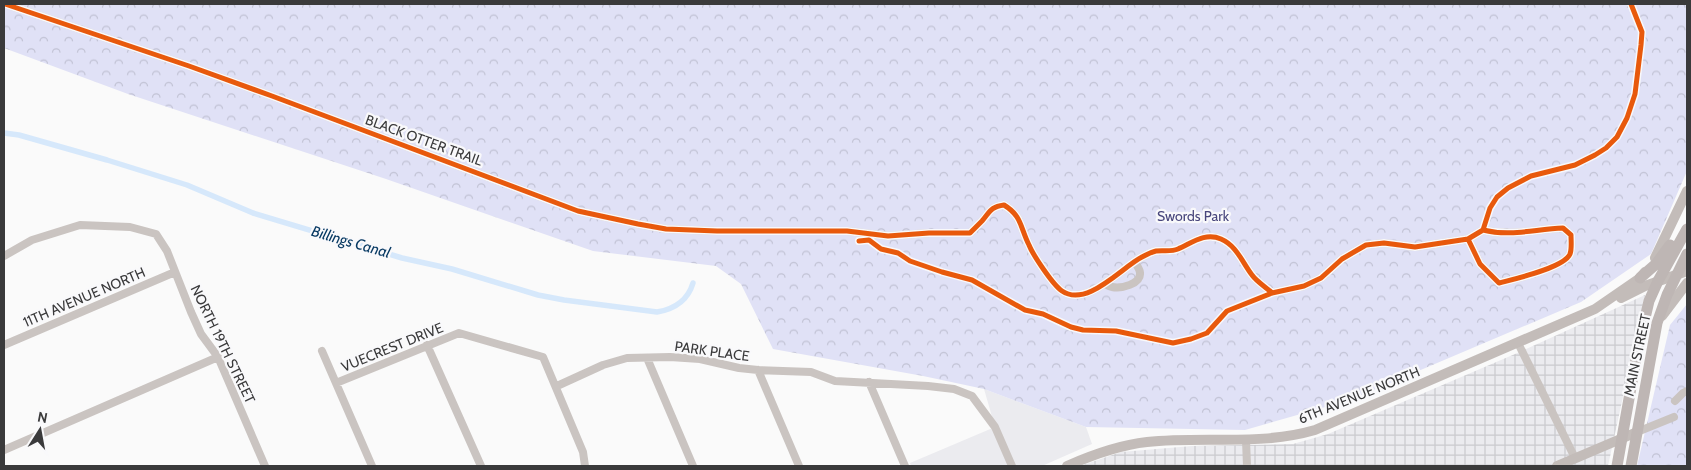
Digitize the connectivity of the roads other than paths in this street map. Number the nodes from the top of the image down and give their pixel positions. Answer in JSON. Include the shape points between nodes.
{"nodes":[{"id":1,"x":5,"y":4,"type":"edge"},
{"id":2,"x":1687,"y":191,"type":"edge"},
{"id":3,"x":1687,"y":222,"type":"edge"},
{"id":4,"x":1687,"y":229,"type":"edge"},
{"id":5,"x":1468,"y":239,"type":"junction"},
{"id":6,"x":1687,"y":254,"type":"edge"},
{"id":7,"x":4,"y":256,"type":"edge"},
{"id":8,"x":1134,"y":262,"type":"junction"},
{"id":9,"x":1687,"y":271,"type":"edge"},
{"id":10,"x":175,"y":272,"type":"junction"},
{"id":11,"x":1676,"y":275,"type":"junction"},
{"id":12,"x":1640,"y":278,"type":"junction"},
{"id":13,"x":1658,"y":281,"type":"junction"},
{"id":14,"x":1687,"y":283,"type":"edge"},
{"id":15,"x":1105,"y":284,"type":"junction"},
{"id":16,"x":1595,"y":309,"type":"junction"},
{"id":17,"x":1657,"y":323,"type":"junction"},
{"id":18,"x":1518,"y":343,"type":"junction"},
{"id":19,"x":4,"y":345,"type":"edge"},
{"id":20,"x":428,"y":345,"type":"junction"},
{"id":21,"x":322,"y":352,"type":"dead end"},
{"id":22,"x":218,"y":357,"type":"junction"},
{"id":23,"x":647,"y":358,"type":"junction"},
{"id":24,"x":758,"y":370,"type":"junction"},
{"id":25,"x":869,"y":382,"type":"junction"},
{"id":26,"x":336,"y":383,"type":"junction"},
{"id":27,"x":557,"y":386,"type":"junction"},
{"id":28,"x":1687,"y":391,"type":"edge"},
{"id":29,"x":1675,"y":401,"type":"dead end"},
{"id":30,"x":1674,"y":416,"type":"dead end"},
{"id":31,"x":1637,"y":432,"type":"junction"},
{"id":32,"x":1622,"y":438,"type":"junction"},
{"id":33,"x":1246,"y":440,"type":"junction"},
{"id":34,"x":4,"y":450,"type":"edge"},
{"id":35,"x":1575,"y":458,"type":"junction"},
{"id":36,"x":582,"y":465,"type":"edge"},
{"id":37,"x":265,"y":466,"type":"edge"},
{"id":38,"x":372,"y":466,"type":"edge"},
{"id":39,"x":480,"y":466,"type":"edge"},
{"id":40,"x":693,"y":466,"type":"edge"},
{"id":41,"x":798,"y":466,"type":"edge"},
{"id":42,"x":906,"y":466,"type":"edge"},
{"id":43,"x":1012,"y":466,"type":"edge"},
{"id":44,"x":1067,"y":466,"type":"edge"},
{"id":45,"x":1247,"y":466,"type":"edge"},
{"id":46,"x":1557,"y":466,"type":"edge"},
{"id":47,"x":1617,"y":466,"type":"edge"},
{"id":48,"x":1631,"y":466,"type":"edge"}],
"edges":[{"from":1,"to":15,"type":"street","name":"BLACK OTTER TRAIL","via":[[272,96],[578,211],[666,229],[847,231],[888,236],[970,233],[989,211],[1004,204],[1021,221],[1028,245],[1062,291],[1074,295]]},
{"from":2,"to":12,"type":"main road","name":"6TH AVENUE NORTH","via":[[1659,253]]},
{"from":3,"to":12,"type":"highway","via":[[1664,255]]},
{"from":4,"to":13,"type":"highway","name":"MAIN STREET"},
{"from":5,"to":5,"type":"street","via":[[1480,264],[1499,283],[1564,262],[1570,253],[1571,235],[1563,228],[1516,234],[1483,230]]},
{"from":5,"to":8,"type":"street","via":[[1415,247],[1384,242],[1366,245],[1342,259],[1322,278],[1272,293],[1253,277],[1231,244],[1214,236],[1204,237],[1176,250],[1156,251]]},
{"from":6,"to":11,"type":"highway","name":"MAIN STREET"},
{"from":7,"to":10,"type":"street","name":"NORTH 19TH STREET","via":[[32,240],[80,225],[130,226],[156,234]]},
{"from":8,"to":15,"type":"street"},
{"from":8,"to":15,"type":"street","via":[[1140,272],[1135,283],[1122,287]]},
{"from":9,"to":11,"type":"main road"},
{"from":10,"to":19,"type":"street","name":"11TH AVENUE NORTH"},
{"from":10,"to":22,"type":"street","name":"NORTH 19TH STREET","via":[[201,334]]},
{"from":11,"to":13,"type":"main road"},
{"from":11,"to":17,"type":"highway","name":"MAIN STREET"},
{"from":12,"to":16,"type":"main road","name":"6TH AVENUE NORTH"},
{"from":13,"to":16,"type":"main road"},
{"from":13,"to":32,"type":"highway","name":"MAIN STREET","via":[[1644,322]]},
{"from":14,"to":17,"type":"main road"},
{"from":16,"to":18,"type":"main road","name":"6TH AVENUE NORTH"},
{"from":17,"to":31,"type":"highway","name":"MAIN STREET"},
{"from":18,"to":33,"type":"main road","name":"6TH AVENUE NORTH","via":[[1315,430],[1296,436]]},
{"from":18,"to":35,"type":"street"},
{"from":20,"to":26,"type":"street","name":"VUECREST DRIVE"},
{"from":20,"to":27,"type":"street","name":"VUECREST DRIVE","via":[[459,333],[543,357]]},
{"from":20,"to":39,"type":"street"},
{"from":21,"to":26,"type":"street"},
{"from":22,"to":34,"type":"street"},
{"from":22,"to":37,"type":"street","name":"NORTH 19TH STREET"},
{"from":23,"to":24,"type":"street","name":"PARK PLACE","via":[[700,359]]},
{"from":23,"to":27,"type":"street","name":"PARK PLACE","via":[[627,358],[603,365]]},
{"from":23,"to":40,"type":"street"},
{"from":24,"to":25,"type":"street","name":"PARK PLACE","via":[[811,372],[835,381]]},
{"from":24,"to":41,"type":"street"},
{"from":25,"to":42,"type":"street"},
{"from":25,"to":43,"type":"street","name":"PARK PLACE","via":[[954,389],[972,396],[995,427]]},
{"from":26,"to":38,"type":"street"},
{"from":27,"to":36,"type":"street","via":[[583,452]]},
{"from":28,"to":29,"type":"street"},
{"from":30,"to":31,"type":"street"},
{"from":31,"to":32,"type":"main road"},
{"from":31,"to":48,"type":"highway","name":"MAIN STREET"},
{"from":32,"to":35,"type":"main road"},
{"from":32,"to":47,"type":"highway","name":"MAIN STREET"},
{"from":33,"to":44,"type":"main road","name":"6TH AVENUE NORTH","via":[[1145,442],[1105,451]]},
{"from":33,"to":45,"type":"street"},
{"from":35,"to":46,"type":"main road"}]}
